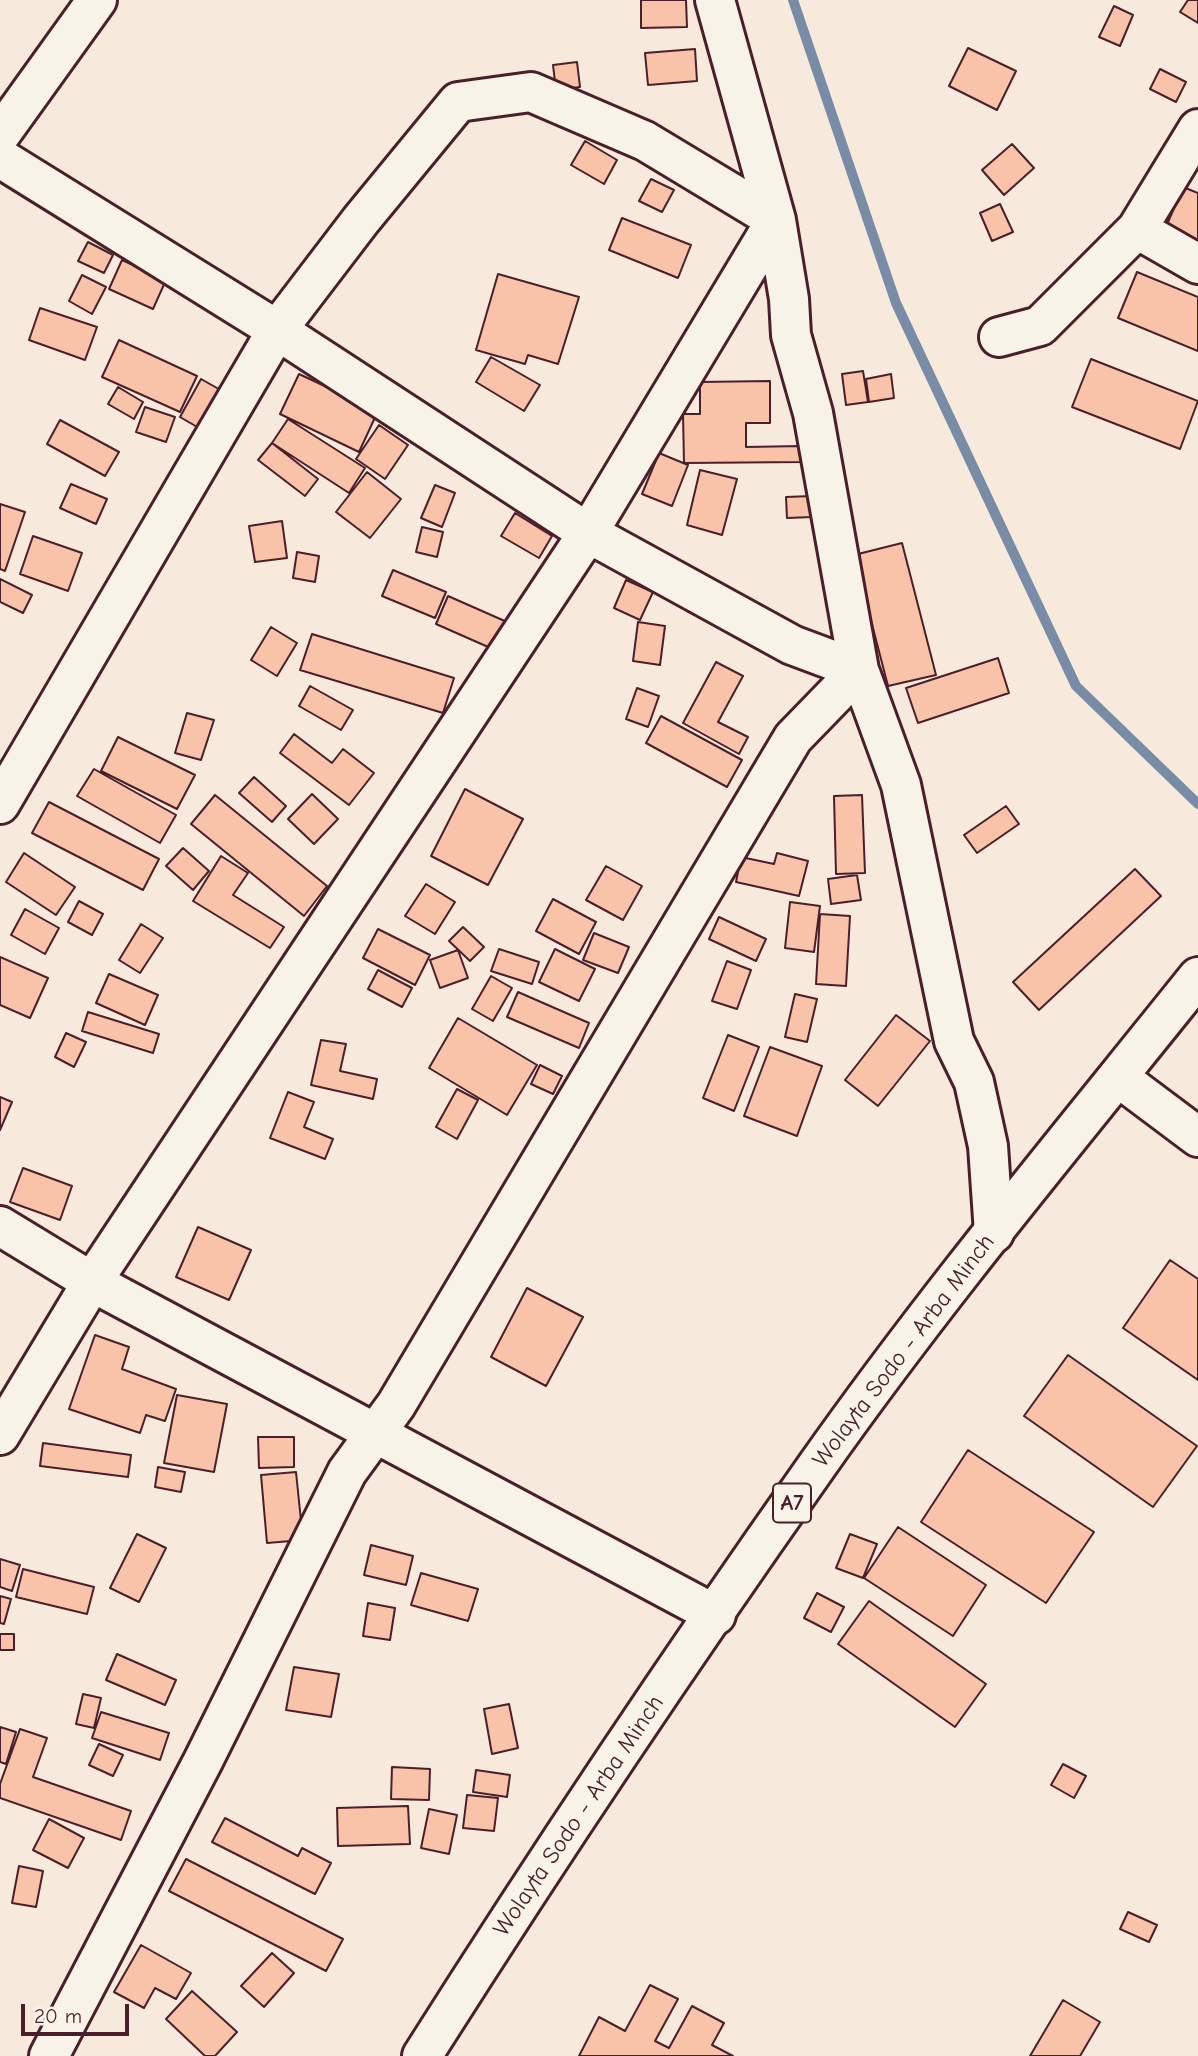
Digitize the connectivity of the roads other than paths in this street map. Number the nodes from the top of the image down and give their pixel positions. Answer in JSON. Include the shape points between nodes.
{"nodes":[{"id":1,"x":97,"y":0,"type":"edge"},
{"id":2,"x":715,"y":0,"type":"edge"},
{"id":3,"x":1198,"y":129,"type":"edge"},
{"id":4,"x":0,"y":135,"type":"edge"},
{"id":5,"x":0,"y":158,"type":"edge"},
{"id":6,"x":776,"y":220,"type":"junction"},
{"id":7,"x":1138,"y":229,"type":"junction"},
{"id":8,"x":1198,"y":264,"type":"edge"},
{"id":9,"x":277,"y":330,"type":"junction"},
{"id":10,"x":999,"y":337,"type":"dead end"},
{"id":11,"x":588,"y":533,"type":"junction"},
{"id":12,"x":859,"y":670,"type":"junction"},
{"id":13,"x":0,"y":804,"type":"edge"},
{"id":14,"x":1198,"y":977,"type":"edge"},
{"id":15,"x":1118,"y":1077,"type":"junction"},
{"id":16,"x":1198,"y":1137,"type":"edge"},
{"id":17,"x":0,"y":1226,"type":"edge"},
{"id":18,"x":993,"y":1233,"type":"junction"},
{"id":19,"x":92,"y":1282,"type":"junction"},
{"id":20,"x":374,"y":1433,"type":"junction"},
{"id":21,"x":0,"y":1435,"type":"edge"},
{"id":22,"x":716,"y":1615,"type":"junction"},
{"id":23,"x":49,"y":2056,"type":"edge"},
{"id":24,"x":422,"y":2056,"type":"edge"}],
"edges":[{"from":1,"to":4,"type":"main road"},
{"from":2,"to":6,"type":"main road"},
{"from":3,"to":7,"type":"main road"},
{"from":5,"to":9,"type":"main road"},
{"from":6,"to":9,"type":"main road","via":[[645,141],[531,92],[458,102]]},
{"from":6,"to":11,"type":"main road"},
{"from":6,"to":12,"type":"main road","via":[[791,335],[813,413]]},
{"from":7,"to":8,"type":"main road"},
{"from":7,"to":10,"type":"main road","via":[[1040,326]]},
{"from":9,"to":11,"type":"main road"},
{"from":9,"to":13,"type":"main road"},
{"from":11,"to":12,"type":"main road","via":[[792,645]]},
{"from":11,"to":19,"type":"main road"},
{"from":12,"to":18,"type":"main road","via":[[901,785],[954,1041],[974,1082],[988,1146]]},
{"from":12,"to":20,"type":"main road","via":[[793,738],[396,1405]]},
{"from":14,"to":15,"type":"main road","name":"Wolayta Sodo - Arba Minch","number":"A7"},
{"from":15,"to":16,"type":"main road"},
{"from":15,"to":18,"type":"main road","name":"Wolayta Sodo - Arba Minch","number":"A7"},
{"from":17,"to":19,"type":"main road"},
{"from":18,"to":22,"type":"main road","name":"Wolayta Sodo - Arba Minch","number":"A7","via":[[817,1465]]},
{"from":19,"to":20,"type":"main road"},
{"from":19,"to":21,"type":"main road"},
{"from":20,"to":22,"type":"main road"},
{"from":20,"to":23,"type":"main road","via":[[347,1472],[204,1761]]},
{"from":22,"to":24,"type":"main road","name":"Wolayta Sodo - Arba Minch","number":"A7","via":[[520,1902]]}]}
